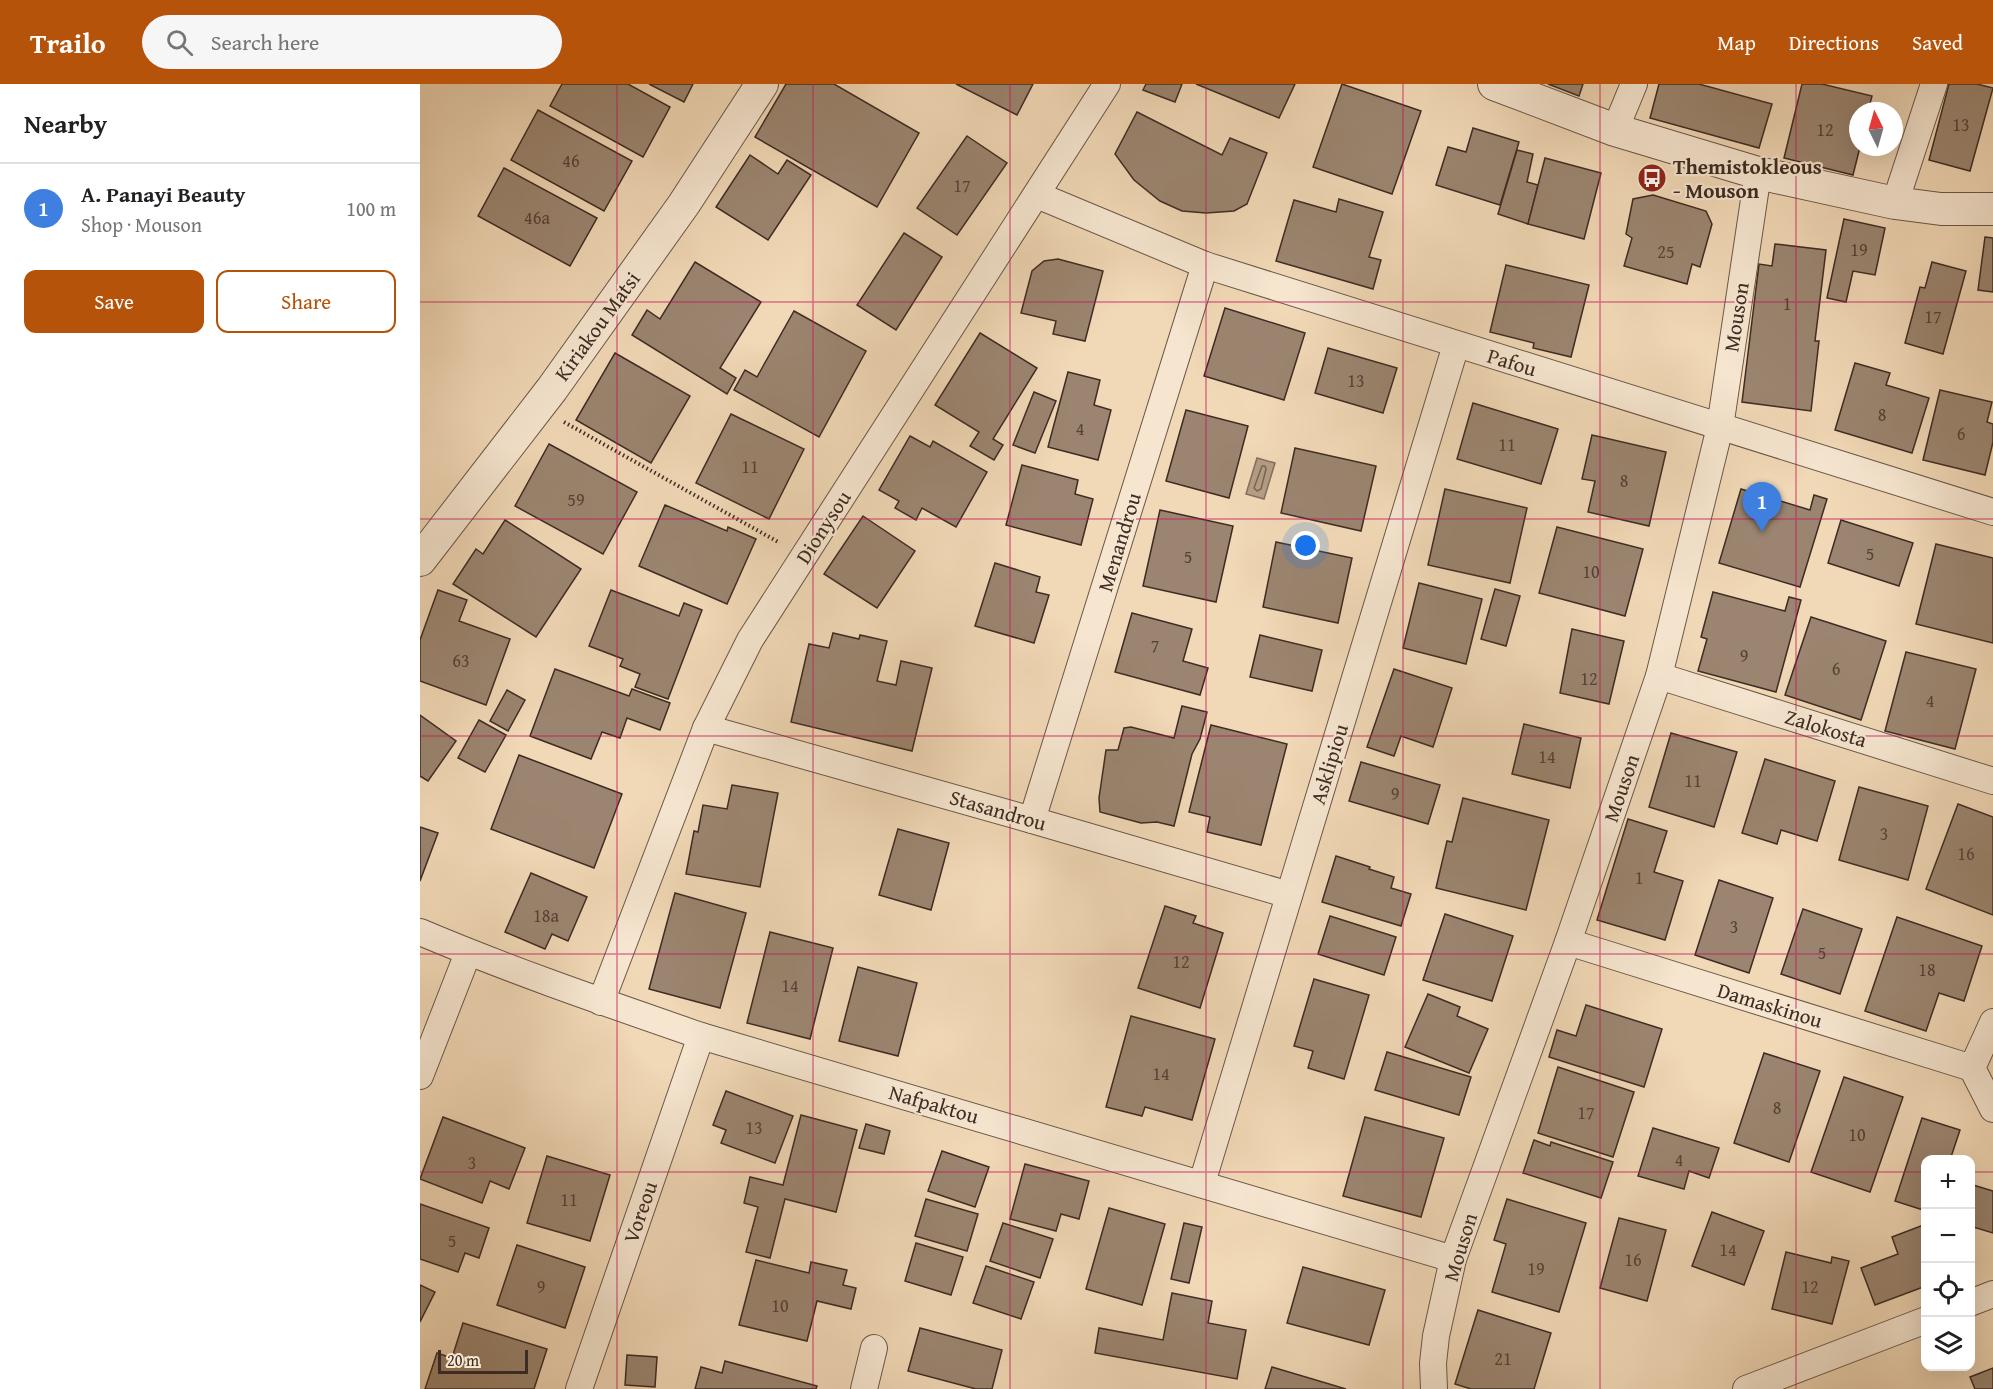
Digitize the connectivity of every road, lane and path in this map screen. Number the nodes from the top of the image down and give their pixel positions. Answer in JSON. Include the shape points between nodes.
{"nodes":[{"id":1,"x":762,"y":84,"type":"edge"},
{"id":2,"x":1107,"y":84,"type":"edge"},
{"id":3,"x":1494,"y":84,"type":"edge"},
{"id":4,"x":1634,"y":84,"type":"edge"},
{"id":5,"x":1934,"y":84,"type":"edge"},
{"id":6,"x":1615,"y":130,"type":"junction"},
{"id":7,"x":1758,"y":173,"type":"junction"},
{"id":8,"x":1037,"y":195,"type":"junction"},
{"id":9,"x":1894,"y":203,"type":"junction"},
{"id":10,"x":1993,"y":209,"type":"edge"},
{"id":11,"x":1205,"y":265,"type":"junction"},
{"id":12,"x":1456,"y":345,"type":"junction"},
{"id":13,"x":537,"y":407,"type":"junction"},
{"id":14,"x":1720,"y":427,"type":"junction"},
{"id":15,"x":1993,"y":512,"type":"edge"},
{"id":16,"x":803,"y":556,"type":"junction"},
{"id":17,"x":420,"y":560,"type":"edge"},
{"id":18,"x":1659,"y":676,"type":"junction"},
{"id":19,"x":706,"y":728,"type":"junction"},
{"id":20,"x":1993,"y":781,"type":"edge"},
{"id":21,"x":1032,"y":820,"type":"junction"},
{"id":22,"x":1289,"y":895,"type":"junction"},
{"id":23,"x":420,"y":932,"type":"edge"},
{"id":24,"x":1568,"y":942,"type":"junction"},
{"id":25,"x":468,"y":952,"type":"junction"},
{"id":26,"x":601,"y":1002,"type":"junction"},
{"id":27,"x":1993,"y":1022,"type":"edge"},
{"id":28,"x":701,"y":1036,"type":"junction"},
{"id":29,"x":1972,"y":1068,"type":"junction"},
{"id":30,"x":420,"y":1077,"type":"edge"},
{"id":31,"x":1993,"y":1109,"type":"edge"},
{"id":32,"x":1202,"y":1183,"type":"junction"},
{"id":33,"x":1453,"y":1259,"type":"junction"},
{"id":34,"x":1993,"y":1294,"type":"edge"},
{"id":35,"x":1975,"y":1301,"type":"edge"},
{"id":36,"x":1921,"y":1322,"type":"edge"},
{"id":37,"x":874,"y":1348,"type":"dead end"},
{"id":38,"x":579,"y":1389,"type":"edge"},
{"id":39,"x":864,"y":1389,"type":"edge"},
{"id":40,"x":1434,"y":1389,"type":"edge"},
{"id":41,"x":1746,"y":1389,"type":"edge"}],
"edges":[{"from":1,"to":13,"type":"street","name":"Kiriakou Matsi","via":[[684,204]]},
{"from":2,"to":8,"type":"street","name":"Dionysou"},
{"from":3,"to":6,"type":"street"},
{"from":4,"to":6,"type":"street"},
{"from":5,"to":9,"type":"street"},
{"from":6,"to":7,"type":"street"},
{"from":7,"to":9,"type":"street"},
{"from":7,"to":14,"type":"street","name":"Mouson"},
{"from":8,"to":11,"type":"street","name":"Pafou"},
{"from":8,"to":16,"type":"street","name":"Dionysou"},
{"from":9,"to":10,"type":"street","via":[[1941,209]]},
{"from":11,"to":12,"type":"street","name":"Pafou"},
{"from":11,"to":21,"type":"street","name":"Menandrou"},
{"from":12,"to":14,"type":"street","name":"Pafou"},
{"from":12,"to":22,"type":"street","name":"Asklipiou"},
{"from":13,"to":16,"type":"path"},
{"from":13,"to":17,"type":"street","name":"Kiriakou Matsi"},
{"from":14,"to":15,"type":"street","name":"Pafou"},
{"from":14,"to":18,"type":"street","name":"Mouson"},
{"from":16,"to":19,"type":"street","name":"Dionysou","via":[[750,640]]},
{"from":18,"to":20,"type":"street","name":"Zalokosta"},
{"from":18,"to":24,"type":"street","name":"Mouson"},
{"from":19,"to":21,"type":"street","name":"Stasandrou"},
{"from":19,"to":26,"type":"street","name":"Dionysou"},
{"from":21,"to":22,"type":"street","name":"Stasandrou"},
{"from":22,"to":32,"type":"street","name":"Asklipiou"},
{"from":23,"to":25,"type":"street","name":"Nafpaktou"},
{"from":24,"to":29,"type":"street","name":"Damaskinou"},
{"from":24,"to":33,"type":"street","name":"Mouson"},
{"from":25,"to":26,"type":"street","name":"Nafpaktou"},
{"from":25,"to":30,"type":"street"},
{"from":26,"to":28,"type":"street","name":"Nafpaktou"},
{"from":27,"to":29,"type":"street"},
{"from":28,"to":32,"type":"street","name":"Nafpaktou"},
{"from":28,"to":38,"type":"street","name":"Voreou"},
{"from":29,"to":31,"type":"street"},
{"from":32,"to":33,"type":"street","name":"Nafpaktou"},
{"from":33,"to":40,"type":"street","name":"Mouson","via":[[1432,1363]]},
{"from":34,"to":35,"type":"street"},
{"from":36,"to":41,"type":"street"},
{"from":37,"to":39,"type":"street"}]}
